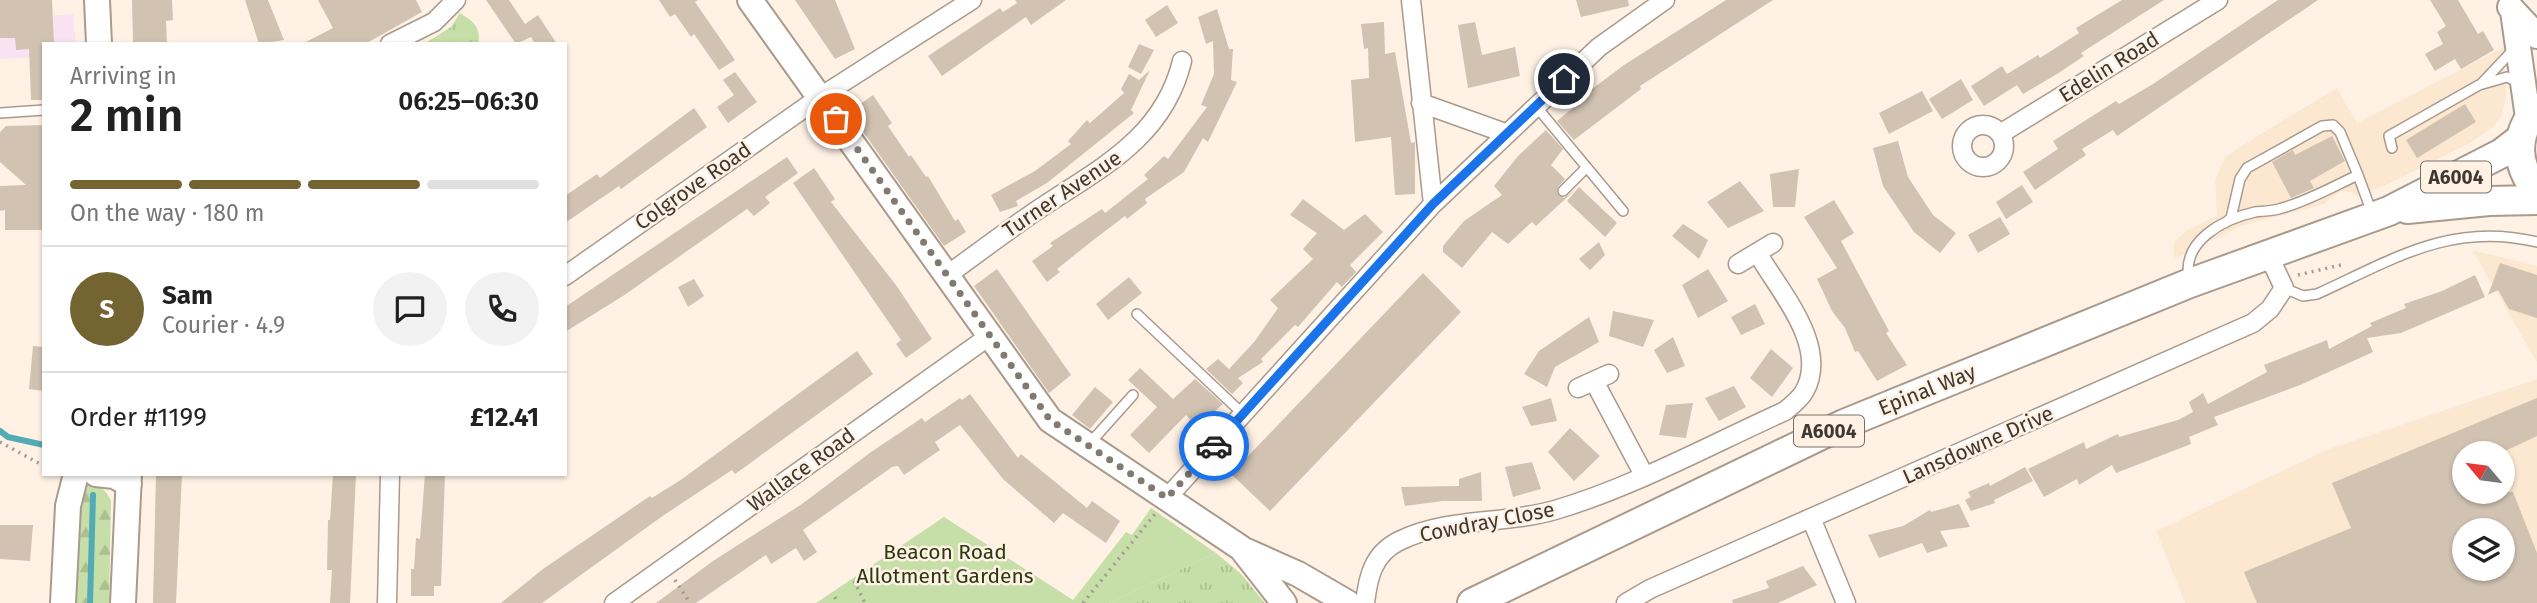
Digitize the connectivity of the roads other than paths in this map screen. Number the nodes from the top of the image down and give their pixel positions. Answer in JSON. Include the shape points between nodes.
{"nodes":[{"id":1,"x":97,"y":0,"type":"edge"},
{"id":2,"x":456,"y":0,"type":"edge"},
{"id":3,"x":750,"y":0,"type":"edge"},
{"id":4,"x":972,"y":0,"type":"edge"},
{"id":5,"x":1411,"y":0,"type":"edge"},
{"id":6,"x":1665,"y":0,"type":"edge"},
{"id":7,"x":2218,"y":0,"type":"edge"},
{"id":8,"x":2510,"y":6,"type":"edge"},
{"id":9,"x":2527,"y":40,"type":"edge"},
{"id":10,"x":100,"y":42,"type":"edge"},
{"id":11,"x":394,"y":42,"type":"edge"},
{"id":12,"x":1182,"y":61,"type":"dead end"},
{"id":13,"x":2479,"y":86,"type":"junction"},
{"id":14,"x":820,"y":97,"type":"junction"},
{"id":15,"x":1421,"y":103,"type":"junction"},
{"id":16,"x":1535,"y":104,"type":"junction"},
{"id":17,"x":42,"y":110,"type":"edge"},
{"id":18,"x":0,"y":113,"type":"edge"},
{"id":19,"x":2527,"y":113,"type":"edge"},
{"id":20,"x":1505,"y":133,"type":"junction"},
{"id":21,"x":2000,"y":134,"type":"dead end"},
{"id":22,"x":2392,"y":148,"type":"dead end"},
{"id":23,"x":1586,"y":168,"type":"junction"},
{"id":24,"x":2358,"y":175,"type":"junction"},
{"id":25,"x":1563,"y":191,"type":"dead end"},
{"id":26,"x":2537,"y":191,"type":"edge"},
{"id":27,"x":2537,"y":200,"type":"edge"},
{"id":28,"x":1433,"y":204,"type":"junction"},
{"id":29,"x":1623,"y":211,"type":"dead end"},
{"id":30,"x":2381,"y":214,"type":"junction"},
{"id":31,"x":2221,"y":225,"type":"junction"},
{"id":32,"x":2537,"y":242,"type":"edge"},
{"id":33,"x":1773,"y":243,"type":"dead end"},
{"id":34,"x":1758,"y":254,"type":"junction"},
{"id":35,"x":2268,"y":254,"type":"junction"},
{"id":36,"x":1738,"y":264,"type":"dead end"},
{"id":37,"x":567,"y":275,"type":"edge"},
{"id":38,"x":946,"y":276,"type":"junction"},
{"id":39,"x":2190,"y":283,"type":"junction"},
{"id":40,"x":2284,"y":288,"type":"junction"},
{"id":41,"x":1137,"y":314,"type":"dead end"},
{"id":42,"x":988,"y":337,"type":"junction"},
{"id":43,"x":1593,"y":381,"type":"dead end"},
{"id":44,"x":1133,"y":395,"type":"dead end"},
{"id":45,"x":1243,"y":414,"type":"junction"},
{"id":46,"x":1087,"y":447,"type":"junction"},
{"id":47,"x":1644,"y":475,"type":"junction"},
{"id":48,"x":84,"y":476,"type":"edge"},
{"id":49,"x":390,"y":476,"type":"edge"},
{"id":50,"x":129,"y":479,"type":"edge"},
{"id":51,"x":1167,"y":498,"type":"junction"},
{"id":52,"x":1811,"y":518,"type":"junction"},
{"id":53,"x":1241,"y":548,"type":"junction"},
{"id":54,"x":1469,"y":602,"type":"edge"},
{"id":55,"x":63,"y":603,"type":"edge"},
{"id":56,"x":123,"y":603,"type":"edge"},
{"id":57,"x":387,"y":603,"type":"edge"},
{"id":58,"x":614,"y":603,"type":"edge"},
{"id":59,"x":1284,"y":603,"type":"edge"},
{"id":60,"x":1348,"y":603,"type":"edge"},
{"id":61,"x":1365,"y":603,"type":"edge"},
{"id":62,"x":1626,"y":603,"type":"edge"},
{"id":63,"x":1846,"y":603,"type":"edge"}],
"edges":[{"from":1,"to":10,"type":"street"},
{"from":2,"to":11,"type":"street","via":[[434,22]]},
{"from":3,"to":14,"type":"street"},
{"from":4,"to":14,"type":"street","name":"Colgrove Road"},
{"from":5,"to":15,"type":"street"},
{"from":6,"to":16,"type":"street","via":[[1599,47]]},
{"from":7,"to":21,"type":"street","name":"Edelin Road"},
{"from":8,"to":9,"type":"street"},
{"from":9,"to":13,"type":"lane"},
{"from":9,"to":19,"type":"street"},
{"from":12,"to":38,"type":"street","name":"Turner Avenue","via":[[1173,91],[1135,144]]},
{"from":13,"to":19,"type":"lane","via":[[2507,77]]},
{"from":13,"to":22,"type":"lane","via":[[2389,136]]},
{"from":14,"to":37,"type":"street","name":"Colgrove Road"},
{"from":14,"to":38,"type":"street"},
{"from":15,"to":20,"type":"street"},
{"from":15,"to":28,"type":"street"},
{"from":16,"to":20,"type":"street"},
{"from":16,"to":23,"type":"lane"},
{"from":17,"to":18,"type":"lane"},
{"from":19,"to":26,"type":"main road","number":"A6004","via":[[2522,166]]},
{"from":19,"to":30,"type":"main road","name":"Epinal Way","number":"A6004","via":[[2502,153]]},
{"from":20,"to":28,"type":"street"},
{"from":23,"to":25,"type":"lane"},
{"from":23,"to":29,"type":"lane"},
{"from":24,"to":30,"type":"lane"},
{"from":24,"to":31,"type":"lane","via":[[2282,209],[2252,213]]},
{"from":24,"to":31,"type":"lane","via":[[2340,132],[2333,125],[2322,126],[2247,168],[2239,179],[2231,218]]},
{"from":27,"to":30,"type":"main road","name":"Epinal Way","number":"A6004"},
{"from":28,"to":45,"type":"street"},
{"from":30,"to":35,"type":"main road","name":"Epinal Way","number":"A6004"},
{"from":31,"to":39,"type":"lane","via":[[2189,253]]},
{"from":32,"to":40,"type":"lane","via":[[2510,235],[2465,235],[2414,250],[2317,294],[2303,296]]},
{"from":33,"to":34,"type":"street"},
{"from":34,"to":36,"type":"street"},
{"from":34,"to":47,"type":"street","name":"Cowdray Close","via":[[1807,336],[1811,374],[1804,393],[1785,411]]},
{"from":35,"to":39,"type":"main road","name":"Epinal Way","number":"A6004"},
{"from":35,"to":40,"type":"street"},
{"from":38,"to":42,"type":"street"},
{"from":39,"to":54,"type":"main road","name":"Epinal Way","number":"A6004","via":[[1844,424]]},
{"from":40,"to":52,"type":"street","name":"Lansdowne Drive","via":[[2253,323]]},
{"from":41,"to":45,"type":"lane"},
{"from":42,"to":46,"type":"street","via":[[1050,420]]},
{"from":42,"to":58,"type":"street","name":"Wallace Road"},
{"from":43,"to":47,"type":"street"},
{"from":44,"to":46,"type":"lane"},
{"from":45,"to":51,"type":"street"},
{"from":46,"to":51,"type":"street"},
{"from":47,"to":61,"type":"street","name":"Cowdray Close","via":[[1540,514],[1445,527],[1399,541],[1374,564]]},
{"from":48,"to":50,"type":"street"},
{"from":48,"to":55,"type":"street","via":[[68,506]]},
{"from":49,"to":57,"type":"street"},
{"from":50,"to":56,"type":"street"},
{"from":51,"to":53,"type":"street"},
{"from":52,"to":62,"type":"street","name":"Lansdowne Drive"},
{"from":52,"to":63,"type":"street"},
{"from":53,"to":59,"type":"street"},
{"from":53,"to":60,"type":"street","via":[[1298,573]]}]}
